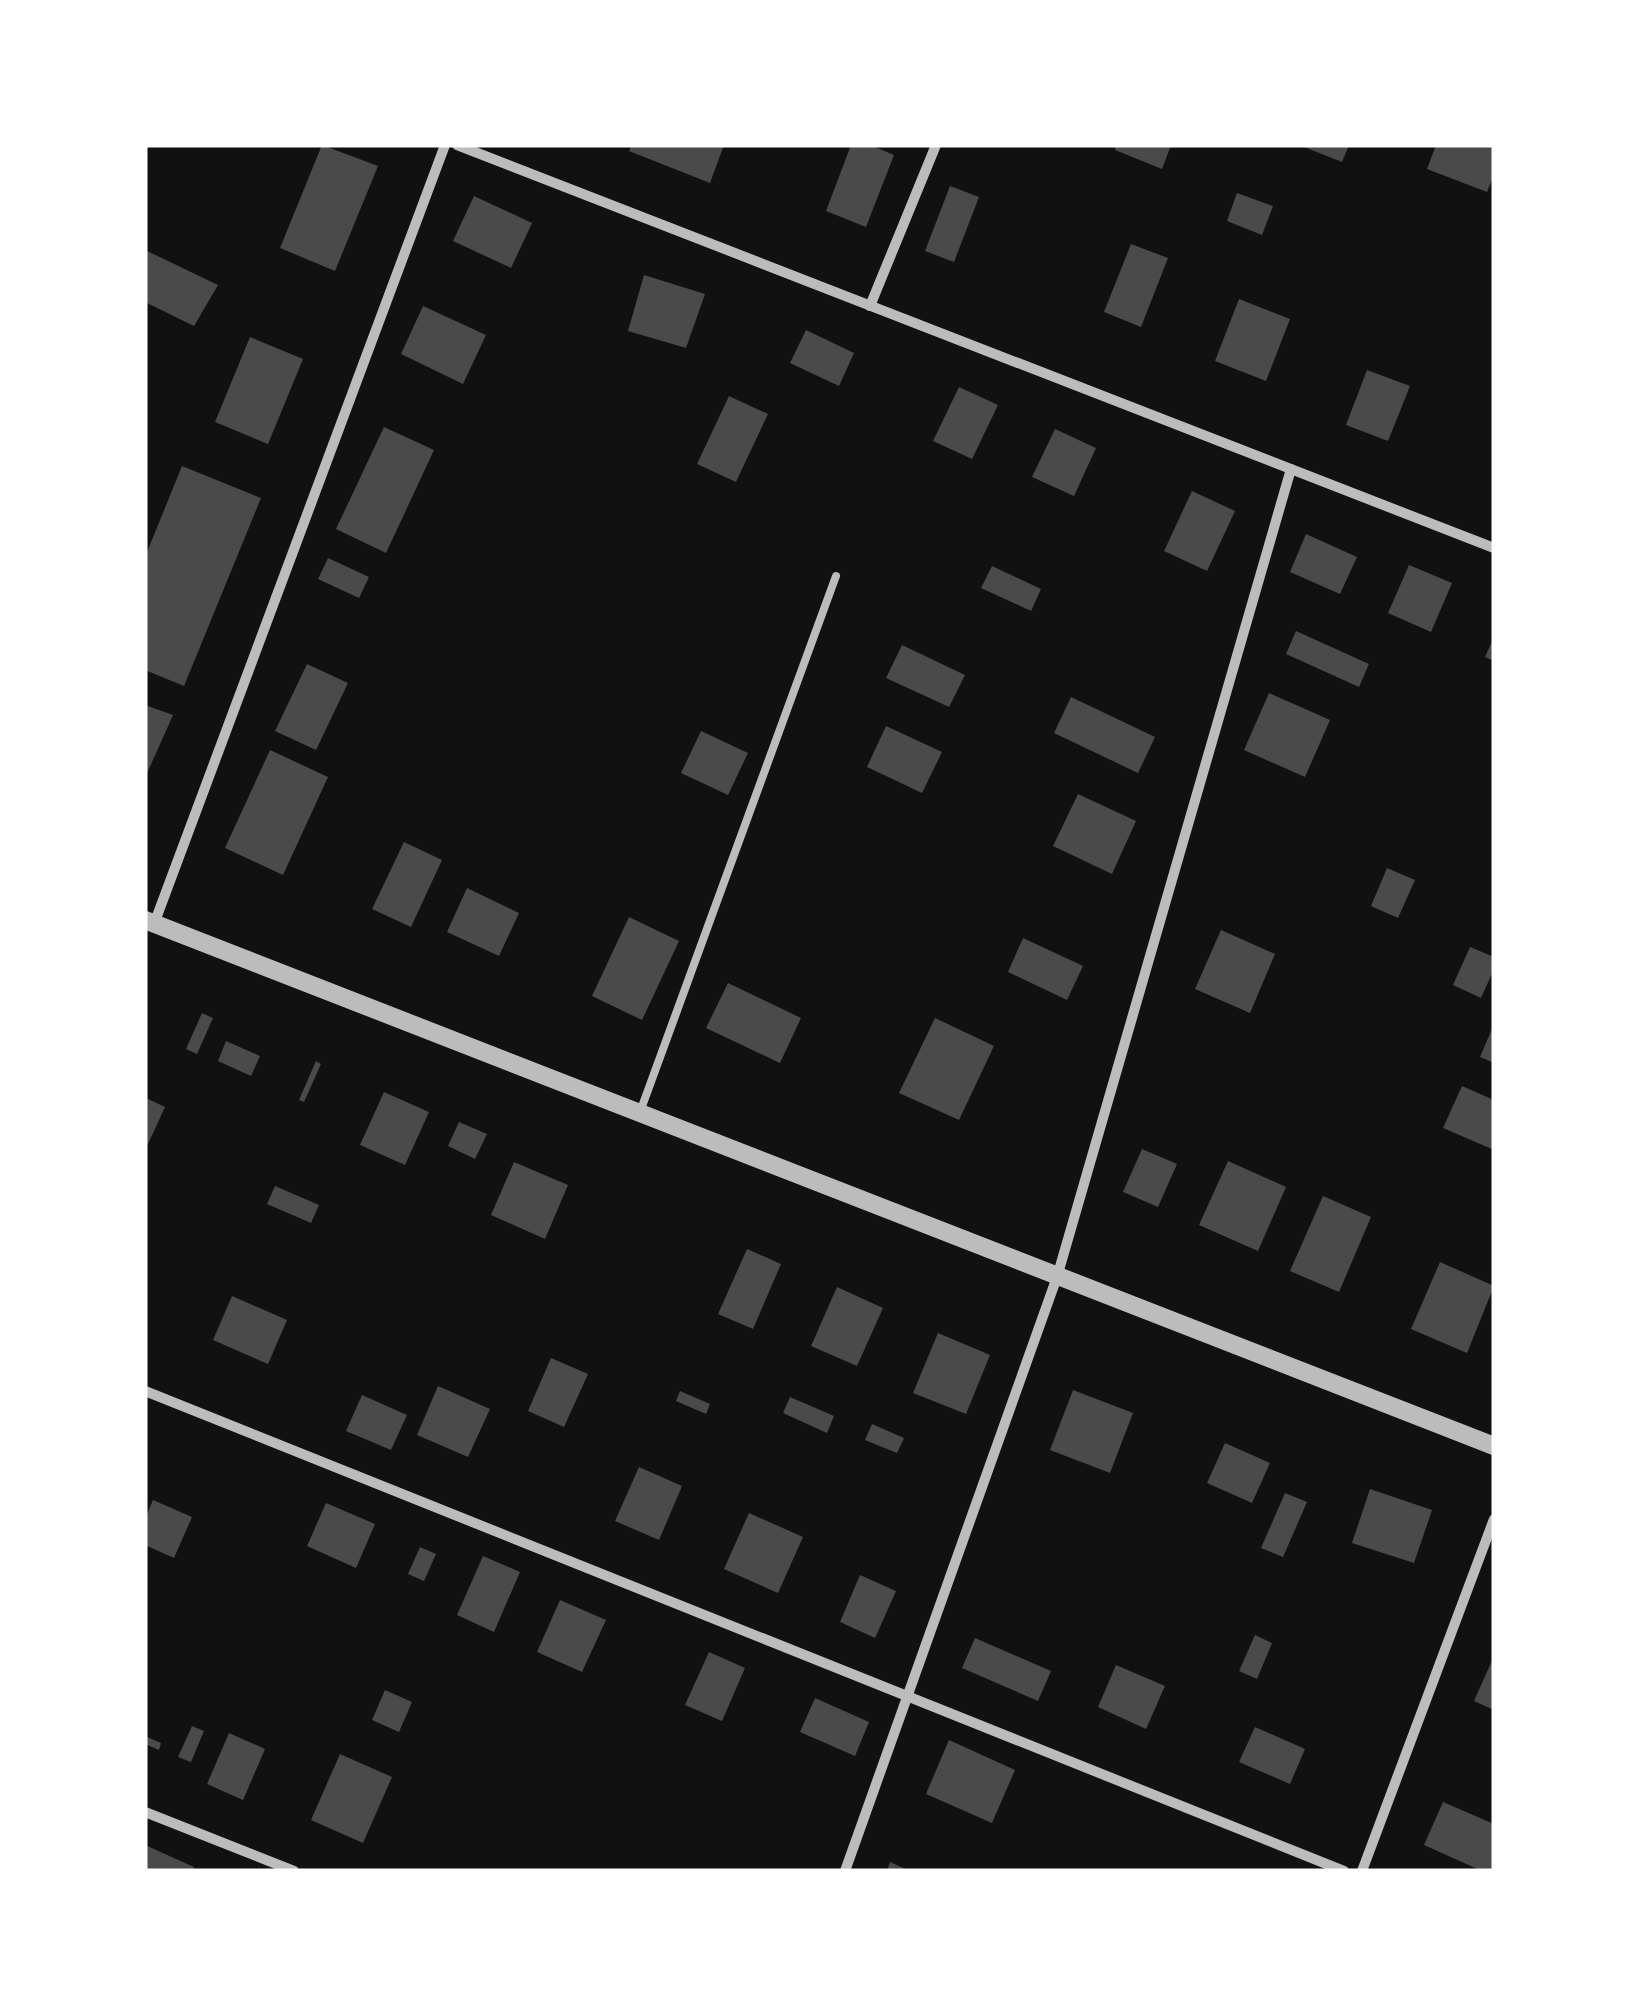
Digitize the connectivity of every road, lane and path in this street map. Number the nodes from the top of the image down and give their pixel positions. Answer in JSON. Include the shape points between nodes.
{"nodes":[{"id":1,"x":446,"y":145,"type":"edge"},
{"id":2,"x":457,"y":145,"type":"edge"},
{"id":3,"x":936,"y":145,"type":"edge"},
{"id":4,"x":870,"y":306,"type":"junction"},
{"id":5,"x":1292,"y":469,"type":"junction"},
{"id":6,"x":1494,"y":548,"type":"edge"},
{"id":7,"x":836,"y":576,"type":"dead end"},
{"id":8,"x":150,"y":922,"type":"edge"},
{"id":9,"x":639,"y":1114,"type":"junction"},
{"id":10,"x":1057,"y":1277,"type":"junction"},
{"id":11,"x":145,"y":1391,"type":"edge"},
{"id":12,"x":1494,"y":1446,"type":"edge"},
{"id":13,"x":1494,"y":1520,"type":"edge"},
{"id":14,"x":907,"y":1696,"type":"junction"},
{"id":15,"x":145,"y":1812,"type":"edge"},
{"id":16,"x":294,"y":1871,"type":"edge"},
{"id":17,"x":845,"y":1871,"type":"edge"},
{"id":18,"x":1344,"y":1871,"type":"edge"},
{"id":19,"x":1362,"y":1871,"type":"edge"}],
"edges":[{"from":1,"to":8,"type":"street"},
{"from":2,"to":4,"type":"street"},
{"from":3,"to":4,"type":"street"},
{"from":4,"to":5,"type":"street"},
{"from":5,"to":6,"type":"street"},
{"from":5,"to":10,"type":"street"},
{"from":7,"to":9,"type":"lane"},
{"from":8,"to":9,"type":"street"},
{"from":9,"to":10,"type":"street"},
{"from":10,"to":12,"type":"street"},
{"from":10,"to":14,"type":"street"},
{"from":11,"to":14,"type":"street"},
{"from":13,"to":19,"type":"street"},
{"from":14,"to":17,"type":"street"},
{"from":14,"to":18,"type":"street"},
{"from":15,"to":16,"type":"street"}]}
